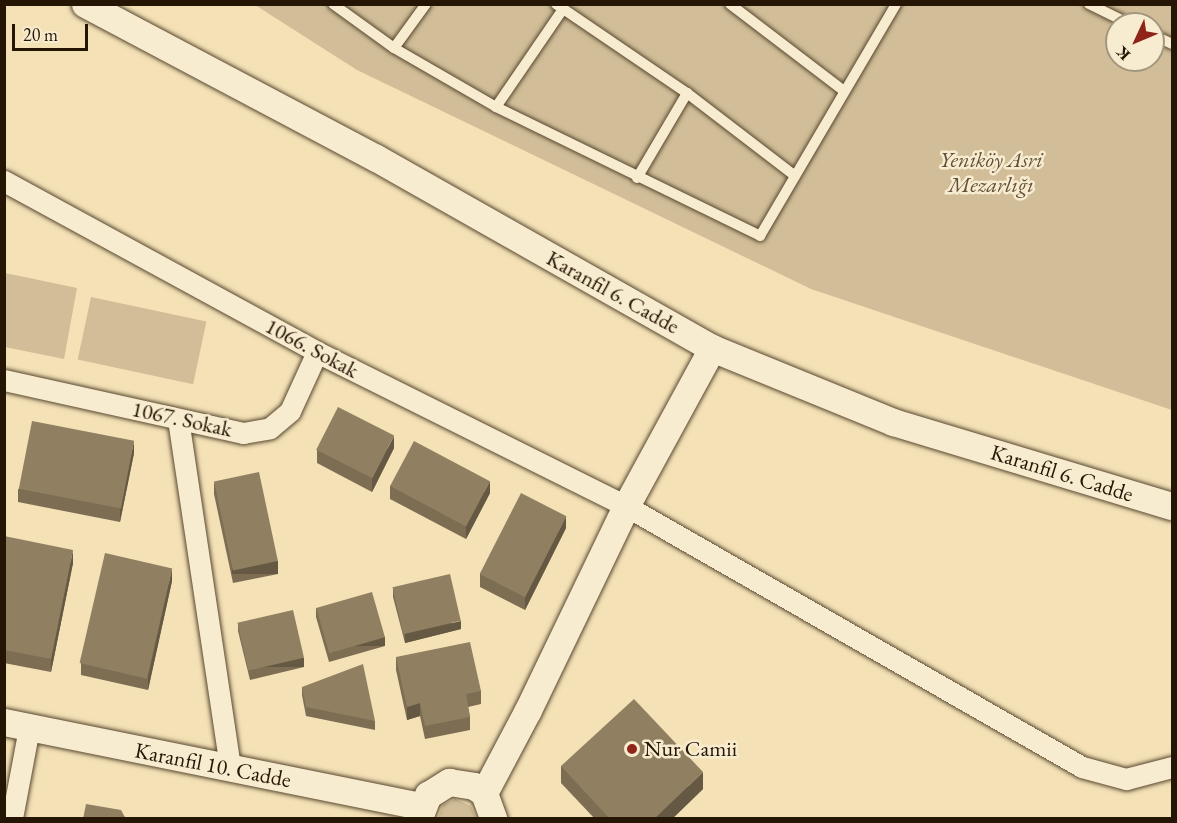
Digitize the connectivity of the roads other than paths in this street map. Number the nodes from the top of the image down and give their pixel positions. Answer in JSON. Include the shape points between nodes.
{"nodes":[{"id":1,"x":85,"y":4,"type":"edge"},
{"id":2,"x":333,"y":4,"type":"edge"},
{"id":3,"x":426,"y":4,"type":"edge"},
{"id":4,"x":730,"y":4,"type":"edge"},
{"id":5,"x":896,"y":4,"type":"edge"},
{"id":6,"x":1089,"y":4,"type":"edge"},
{"id":7,"x":560,"y":7,"type":"edge"},
{"id":8,"x":1105,"y":12,"type":"edge"},
{"id":9,"x":394,"y":48,"type":"junction"},
{"id":10,"x":844,"y":91,"type":"junction"},
{"id":11,"x":687,"y":93,"type":"junction"},
{"id":12,"x":496,"y":107,"type":"junction"},
{"id":13,"x":795,"y":176,"type":"junction"},
{"id":14,"x":637,"y":178,"type":"junction"},
{"id":15,"x":4,"y":181,"type":"edge"},
{"id":16,"x":712,"y":348,"type":"junction"},
{"id":17,"x":317,"y":352,"type":"junction"},
{"id":18,"x":4,"y":380,"type":"edge"},
{"id":19,"x":178,"y":419,"type":"junction"},
{"id":20,"x":626,"y":506,"type":"junction"},
{"id":21,"x":1173,"y":506,"type":"edge"},
{"id":22,"x":17,"y":725,"type":"edge"},
{"id":23,"x":1173,"y":767,"type":"edge"},
{"id":24,"x":230,"y":769,"type":"junction"},
{"id":25,"x":483,"y":794,"type":"junction"},
{"id":26,"x":420,"y":812,"type":"edge"},
{"id":27,"x":12,"y":819,"type":"edge"},
{"id":28,"x":493,"y":819,"type":"edge"}],
"edges":[{"from":1,"to":16,"type":"street","name":"Karanfil 6. Cadde","via":[[376,158]]},
{"from":2,"to":9,"type":"lane"},
{"from":3,"to":9,"type":"lane"},
{"from":4,"to":10,"type":"lane"},
{"from":5,"to":10,"type":"lane"},
{"from":6,"to":8,"type":"lane"},
{"from":7,"to":11,"type":"lane"},
{"from":7,"to":12,"type":"lane"},
{"from":9,"to":12,"type":"lane"},
{"from":10,"to":13,"type":"lane"},
{"from":11,"to":13,"type":"lane"},
{"from":11,"to":14,"type":"lane"},
{"from":12,"to":14,"type":"lane"},
{"from":13,"to":14,"type":"lane","via":[[760,236]]},
{"from":15,"to":17,"type":"street","name":"1066. Sokak"},
{"from":16,"to":20,"type":"street"},
{"from":16,"to":21,"type":"street","name":"Karanfil 6. Cadde","via":[[893,422]]},
{"from":17,"to":19,"type":"street","name":"1067. Sokak","via":[[290,411],[270,428],[243,433]]},
{"from":17,"to":20,"type":"street","name":"1066. Sokak"},
{"from":18,"to":19,"type":"street","name":"1067. Sokak"},
{"from":19,"to":24,"type":"street"},
{"from":20,"to":23,"type":"street","name":"1066. Sokak","via":[[1082,767],[1126,779]]},
{"from":20,"to":25,"type":"street"},
{"from":22,"to":24,"type":"street","name":"Karanfil 10. Cadde"},
{"from":22,"to":27,"type":"street"},
{"from":24,"to":26,"type":"street","name":"Karanfil 10. Cadde"},
{"from":25,"to":26,"type":"street","via":[[474,786],[449,782],[438,786]]},
{"from":25,"to":28,"type":"street"}]}
